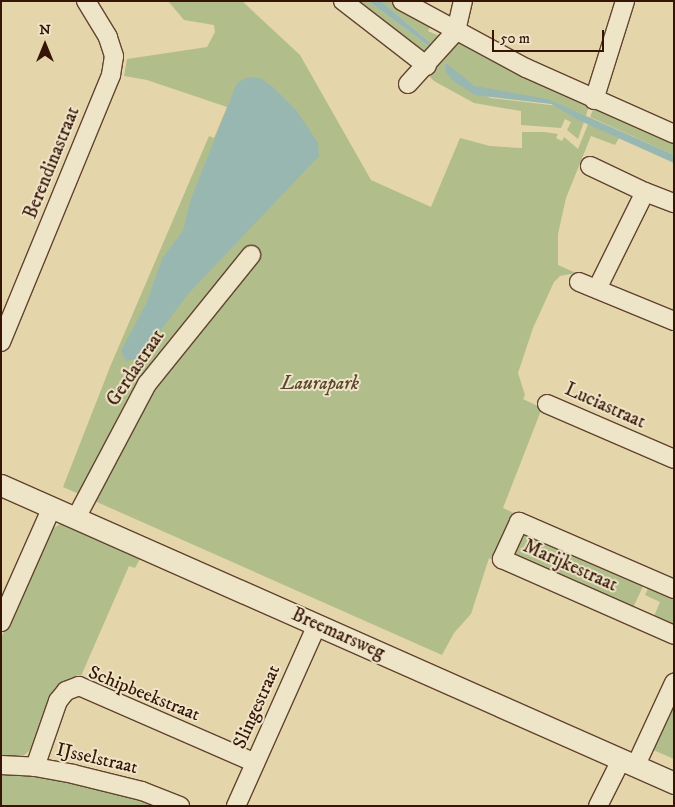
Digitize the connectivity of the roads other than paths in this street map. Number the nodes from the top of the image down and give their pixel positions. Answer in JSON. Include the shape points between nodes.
{"nodes":[{"id":1,"x":86,"y":1,"type":"edge"},
{"id":2,"x":343,"y":1,"type":"edge"},
{"id":3,"x":402,"y":1,"type":"edge"},
{"id":4,"x":463,"y":1,"type":"edge"},
{"id":5,"x":625,"y":1,"type":"edge"},
{"id":6,"x":456,"y":31,"type":"junction"},
{"id":7,"x":427,"y":66,"type":"junction"},
{"id":8,"x":408,"y":84,"type":"dead end"},
{"id":9,"x":594,"y":100,"type":"junction"},
{"id":10,"x":674,"y":134,"type":"edge"},
{"id":11,"x":590,"y":166,"type":"dead end"},
{"id":12,"x":645,"y":192,"type":"junction"},
{"id":13,"x":674,"y":203,"type":"edge"},
{"id":14,"x":251,"y":255,"type":"dead end"},
{"id":15,"x":579,"y":282,"type":"dead end"},
{"id":16,"x":597,"y":289,"type":"junction"},
{"id":17,"x":674,"y":321,"type":"edge"},
{"id":18,"x":1,"y":342,"type":"edge"},
{"id":19,"x":547,"y":404,"type":"dead end"},
{"id":20,"x":674,"y":459,"type":"edge"},
{"id":21,"x":1,"y":485,"type":"edge"},
{"id":22,"x":52,"y":507,"type":"junction"},
{"id":23,"x":76,"y":518,"type":"junction"},
{"id":24,"x":674,"y":589,"type":"edge"},
{"id":25,"x":1,"y":622,"type":"edge"},
{"id":26,"x":318,"y":625,"type":"junction"},
{"id":27,"x":674,"y":635,"type":"edge"},
{"id":28,"x":674,"y":683,"type":"edge"},
{"id":29,"x":255,"y":763,"type":"junction"},
{"id":30,"x":628,"y":764,"type":"junction"},
{"id":31,"x":1,"y":765,"type":"edge"},
{"id":32,"x":35,"y":767,"type":"junction"},
{"id":33,"x":674,"y":783,"type":"edge"},
{"id":34,"x":180,"y":806,"type":"edge"},
{"id":35,"x":236,"y":806,"type":"edge"},
{"id":36,"x":598,"y":806,"type":"edge"}],
"edges":[{"from":1,"to":18,"type":"street","name":"Berendinastraat","via":[[108,37],[114,56],[111,75]]},
{"from":2,"to":7,"type":"street"},
{"from":3,"to":6,"type":"street"},
{"from":4,"to":6,"type":"street"},
{"from":5,"to":9,"type":"street"},
{"from":6,"to":7,"type":"street"},
{"from":6,"to":9,"type":"street"},
{"from":7,"to":8,"type":"street"},
{"from":9,"to":10,"type":"street"},
{"from":11,"to":12,"type":"street"},
{"from":12,"to":13,"type":"street"},
{"from":12,"to":16,"type":"street"},
{"from":14,"to":23,"type":"street","name":"Gerdastraat","via":[[147,384]]},
{"from":15,"to":16,"type":"street"},
{"from":16,"to":17,"type":"street"},
{"from":19,"to":20,"type":"street","name":"Luciastraat"},
{"from":21,"to":22,"type":"street","name":"Breemarsweg"},
{"from":22,"to":23,"type":"street","name":"Breemarsweg"},
{"from":22,"to":25,"type":"street"},
{"from":23,"to":26,"type":"street","name":"Breemarsweg"},
{"from":24,"to":27,"type":"street","name":"Marijkestraat","via":[[519,522],[502,559]]},
{"from":26,"to":29,"type":"street","name":"Slingestraat"},
{"from":26,"to":30,"type":"street","name":"Breemarsweg"},
{"from":28,"to":30,"type":"street"},
{"from":29,"to":32,"type":"street","name":"Schipbeekstraat","via":[[79,686],[66,691],[58,701]]},
{"from":29,"to":35,"type":"street","name":"Slingestraat"},
{"from":30,"to":33,"type":"street","name":"Breemarsweg"},
{"from":30,"to":36,"type":"street"},
{"from":31,"to":32,"type":"street","name":"IJsselstraat"},
{"from":32,"to":34,"type":"street","name":"IJsselstraat","via":[[115,784]]}]}
